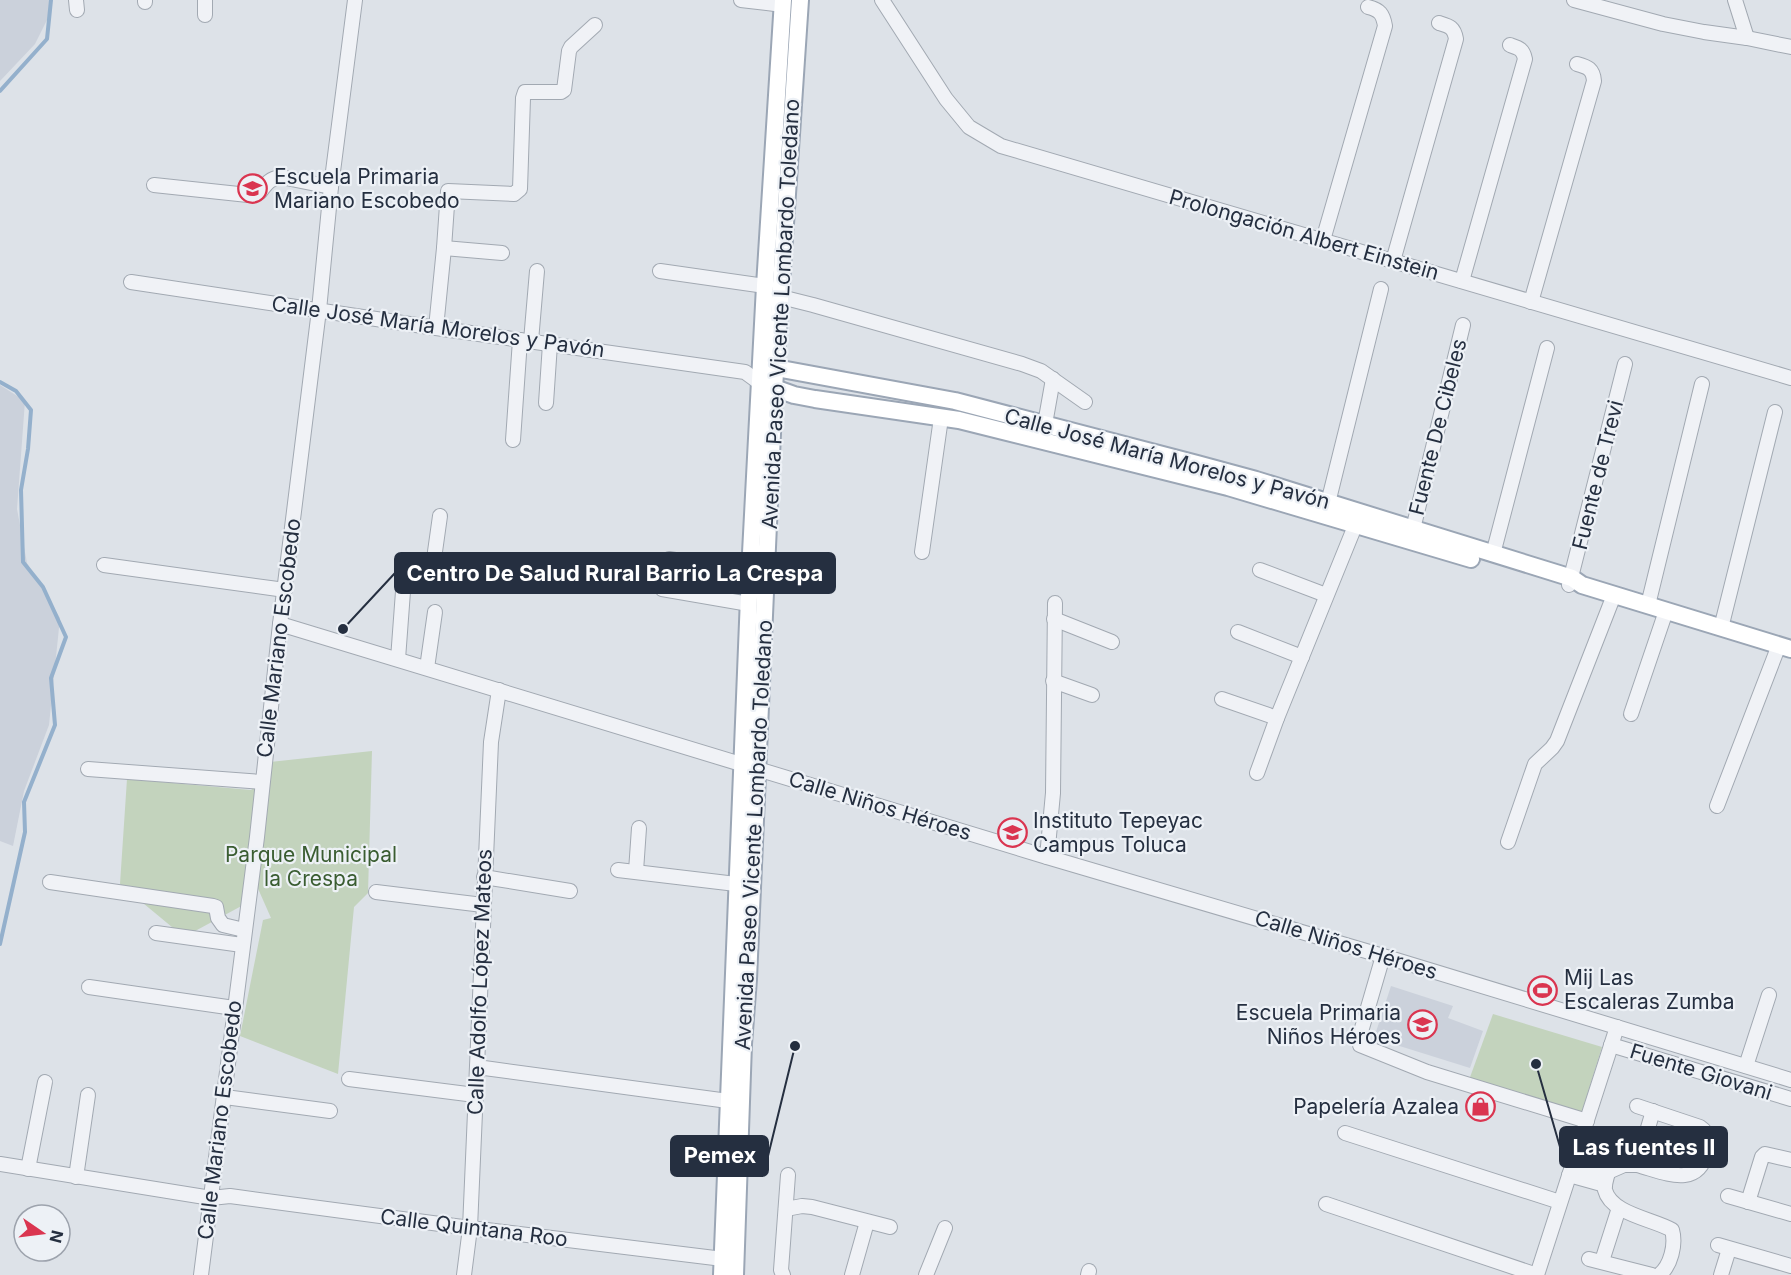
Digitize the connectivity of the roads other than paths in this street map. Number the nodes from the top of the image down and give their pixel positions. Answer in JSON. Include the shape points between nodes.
{"nodes":[{"id":1,"x":206,"y":0,"type":"edge"},
{"id":2,"x":356,"y":0,"type":"edge"},
{"id":3,"x":741,"y":0,"type":"edge"},
{"id":4,"x":800,"y":0,"type":"edge"},
{"id":5,"x":882,"y":0,"type":"edge"},
{"id":6,"x":1574,"y":0,"type":"edge"},
{"id":7,"x":1735,"y":0,"type":"edge"},
{"id":8,"x":783,"y":3,"type":"edge"},
{"id":9,"x":1368,"y":7,"type":"dead end"},
{"id":10,"x":205,"y":15,"type":"dead end"},
{"id":11,"x":1439,"y":23,"type":"dead end"},
{"id":12,"x":595,"y":25,"type":"dead end"},
{"id":13,"x":1747,"y":38,"type":"junction"},
{"id":14,"x":1510,"y":45,"type":"dead end"},
{"id":15,"x":1791,"y":47,"type":"edge"},
{"id":16,"x":1577,"y":64,"type":"dead end"},
{"id":17,"x":154,"y":185,"type":"dead end"},
{"id":18,"x":331,"y":187,"type":"junction"},
{"id":19,"x":1323,"y":240,"type":"junction"},
{"id":20,"x":444,"y":248,"type":"junction"},
{"id":21,"x":502,"y":253,"type":"dead end"},
{"id":22,"x":1393,"y":261,"type":"junction"},
{"id":23,"x":537,"y":271,"type":"dead end"},
{"id":24,"x":660,"y":271,"type":"dead end"},
{"id":25,"x":1462,"y":281,"type":"junction"},
{"id":26,"x":131,"y":282,"type":"dead end"},
{"id":27,"x":765,"y":286,"type":"junction"},
{"id":28,"x":1381,"y":289,"type":"dead end"},
{"id":29,"x":781,"y":297,"type":"junction"},
{"id":30,"x":1531,"y":302,"type":"junction"},
{"id":31,"x":319,"y":310,"type":"junction"},
{"id":32,"x":1463,"y":325,"type":"dead end"},
{"id":33,"x":436,"y":328,"type":"junction"},
{"id":34,"x":525,"y":340,"type":"junction"},
{"id":35,"x":550,"y":344,"type":"junction"},
{"id":36,"x":1547,"y":348,"type":"dead end"},
{"id":37,"x":1625,"y":364,"type":"dead end"},
{"id":38,"x":761,"y":368,"type":"junction"},
{"id":39,"x":1791,"y":378,"type":"edge"},
{"id":40,"x":1053,"y":380,"type":"junction"},
{"id":41,"x":1702,"y":384,"type":"dead end"},
{"id":42,"x":767,"y":385,"type":"junction"},
{"id":43,"x":1085,"y":402,"type":"dead end"},
{"id":44,"x":546,"y":403,"type":"dead end"},
{"id":45,"x":1775,"y":412,"type":"dead end"},
{"id":46,"x":941,"y":418,"type":"junction"},
{"id":47,"x":1005,"y":422,"type":"junction"},
{"id":48,"x":1045,"y":424,"type":"junction"},
{"id":49,"x":513,"y":440,"type":"dead end"},
{"id":50,"x":1328,"y":503,"type":"junction"},
{"id":51,"x":440,"y":516,"type":"dead end"},
{"id":52,"x":1355,"y":526,"type":"junction"},
{"id":53,"x":1413,"y":529,"type":"junction"},
{"id":54,"x":922,"y":552,"type":"dead end"},
{"id":55,"x":1493,"y":554,"type":"junction"},
{"id":56,"x":669,"y":559,"type":"dead end"},
{"id":57,"x":104,"y":565,"type":"dead end"},
{"id":58,"x":1260,"y":570,"type":"dead end"},
{"id":59,"x":750,"y":572,"type":"junction"},
{"id":60,"x":1574,"y":583,"type":"junction"},
{"id":61,"x":662,"y":589,"type":"dead end"},
{"id":62,"x":285,"y":590,"type":"junction"},
{"id":63,"x":1326,"y":595,"type":"junction"},
{"id":64,"x":1614,"y":595,"type":"junction"},
{"id":65,"x":1055,"y":603,"type":"dead end"},
{"id":66,"x":749,"y":604,"type":"junction"},
{"id":67,"x":1648,"y":605,"type":"junction"},
{"id":68,"x":1666,"y":611,"type":"junction"},
{"id":69,"x":435,"y":612,"type":"dead end"},
{"id":70,"x":1054,"y":619,"type":"junction"},
{"id":71,"x":280,"y":624,"type":"junction"},
{"id":72,"x":1721,"y":628,"type":"junction"},
{"id":73,"x":1238,"y":633,"type":"dead end"},
{"id":74,"x":1112,"y":642,"type":"dead end"},
{"id":75,"x":1785,"y":647,"type":"edge"},
{"id":76,"x":1302,"y":657,"type":"junction"},
{"id":77,"x":398,"y":659,"type":"junction"},
{"id":78,"x":426,"y":668,"type":"junction"},
{"id":79,"x":1053,"y":681,"type":"junction"},
{"id":80,"x":499,"y":690,"type":"junction"},
{"id":81,"x":1092,"y":695,"type":"dead end"},
{"id":82,"x":1222,"y":699,"type":"dead end"},
{"id":83,"x":1631,"y":714,"type":"dead end"},
{"id":84,"x":1277,"y":718,"type":"junction"},
{"id":85,"x":750,"y":767,"type":"junction"},
{"id":86,"x":88,"y":769,"type":"dead end"},
{"id":87,"x":1257,"y":773,"type":"dead end"},
{"id":88,"x":262,"y":782,"type":"junction"},
{"id":89,"x":1716,"y":806,"type":"dead end"},
{"id":90,"x":639,"y":828,"type":"dead end"},
{"id":91,"x":1508,"y":842,"type":"dead end"},
{"id":92,"x":1047,"y":857,"type":"junction"},
{"id":93,"x":618,"y":870,"type":"dead end"},
{"id":94,"x":636,"y":872,"type":"junction"},
{"id":95,"x":484,"y":878,"type":"junction"},
{"id":96,"x":50,"y":882,"type":"dead end"},
{"id":97,"x":736,"y":884,"type":"junction"},
{"id":98,"x":570,"y":891,"type":"dead end"},
{"id":99,"x":376,"y":892,"type":"dead end"},
{"id":100,"x":483,"y":905,"type":"junction"},
{"id":101,"x":244,"y":930,"type":"junction"},
{"id":102,"x":156,"y":933,"type":"dead end"},
{"id":103,"x":242,"y":945,"type":"junction"},
{"id":104,"x":1383,"y":956,"type":"junction"},
{"id":105,"x":88,"y":987,"type":"dead end"},
{"id":106,"x":1769,"y":995,"type":"dead end"},
{"id":107,"x":234,"y":1008,"type":"junction"},
{"id":108,"x":1617,"y":1027,"type":"junction"},
{"id":109,"x":1611,"y":1045,"type":"junction"},
{"id":110,"x":1746,"y":1066,"type":"junction"},
{"id":111,"x":477,"y":1067,"type":"junction"},
{"id":112,"x":349,"y":1078,"type":"dead end"},
{"id":113,"x":1791,"y":1080,"type":"edge"},
{"id":114,"x":45,"y":1082,"type":"dead end"},
{"id":115,"x":88,"y":1095,"type":"dead end"},
{"id":116,"x":475,"y":1095,"type":"junction"},
{"id":117,"x":225,"y":1097,"type":"junction"},
{"id":118,"x":1791,"y":1099,"type":"edge"},
{"id":119,"x":728,"y":1101,"type":"junction"},
{"id":120,"x":1637,"y":1106,"type":"dead end"},
{"id":121,"x":1653,"y":1111,"type":"junction"},
{"id":122,"x":330,"y":1112,"type":"dead end"},
{"id":123,"x":1587,"y":1121,"type":"junction"},
{"id":124,"x":1345,"y":1133,"type":"dead end"},
{"id":125,"x":1791,"y":1160,"type":"edge"},
{"id":126,"x":0,"y":1164,"type":"edge"},
{"id":127,"x":1637,"y":1165,"type":"junction"},
{"id":128,"x":28,"y":1168,"type":"junction"},
{"id":129,"x":1571,"y":1170,"type":"junction"},
{"id":130,"x":788,"y":1175,"type":"dead end"},
{"id":131,"x":76,"y":1177,"type":"junction"},
{"id":132,"x":1606,"y":1178,"type":"junction"},
{"id":133,"x":1728,"y":1196,"type":"dead end"},
{"id":134,"x":211,"y":1198,"type":"junction"},
{"id":135,"x":1560,"y":1202,"type":"junction"},
{"id":136,"x":1748,"y":1202,"type":"junction"},
{"id":137,"x":1326,"y":1204,"type":"dead end"},
{"id":138,"x":1619,"y":1208,"type":"junction"},
{"id":139,"x":786,"y":1209,"type":"junction"},
{"id":140,"x":1791,"y":1214,"type":"edge"},
{"id":141,"x":867,"y":1222,"type":"junction"},
{"id":142,"x":890,"y":1227,"type":"dead end"},
{"id":143,"x":470,"y":1228,"type":"junction"},
{"id":144,"x":945,"y":1228,"type":"dead end"},
{"id":145,"x":729,"y":1268,"type":"edge"},
{"id":146,"x":1791,"y":1268,"type":"edge"},
{"id":147,"x":201,"y":1275,"type":"edge"},
{"id":148,"x":464,"y":1275,"type":"edge"},
{"id":149,"x":783,"y":1275,"type":"edge"},
{"id":150,"x":852,"y":1275,"type":"edge"},
{"id":151,"x":926,"y":1275,"type":"edge"},
{"id":152,"x":1537,"y":1275,"type":"edge"},
{"id":153,"x":1652,"y":1275,"type":"edge"},
{"id":154,"x":1659,"y":1275,"type":"edge"},
{"id":155,"x":1721,"y":1275,"type":"edge"},
{"id":156,"x":1789,"y":1275,"type":"edge"}],
"edges":[{"from":1,"to":10,"type":"street"},
{"from":2,"to":18,"type":"street","name":"Calle Mariano Escobedo"},
{"from":3,"to":8,"type":"street"},
{"from":4,"to":29,"type":"main road","name":"Avenida Paseo Vicente Lombardo Toledano"},
{"from":5,"to":19,"type":"street","name":"Prolongación Albert Einstein","via":[[946,99],[969,127],[1001,146]]},
{"from":6,"to":13,"type":"street","via":[[1663,24]]},
{"from":7,"to":13,"type":"street"},
{"from":8,"to":27,"type":"main road","name":"Avenida Paseo Vicente Lombardo Toledano"},
{"from":9,"to":19,"type":"street","via":[[1378,9],[1385,26]]},
{"from":11,"to":22,"type":"street","via":[[1451,27],[1456,39]]},
{"from":12,"to":20,"type":"street","via":[[569,51],[564,90],[525,92],[520,189],[514,194],[448,191]]},
{"from":13,"to":15,"type":"street"},
{"from":14,"to":25,"type":"street","via":[[1521,48],[1525,59]]},
{"from":16,"to":30,"type":"street","via":[[1588,67],[1594,73],[1594,81]]},
{"from":17,"to":18,"type":"street","via":[[248,195],[260,192],[268,182],[281,177]]},
{"from":18,"to":31,"type":"street","name":"Calle Mariano Escobedo"},
{"from":19,"to":22,"type":"street","name":"Prolongación Albert Einstein"},
{"from":20,"to":21,"type":"street"},
{"from":20,"to":33,"type":"street"},
{"from":22,"to":25,"type":"street","name":"Prolongación Albert Einstein"},
{"from":23,"to":34,"type":"street"},
{"from":24,"to":27,"type":"street"},
{"from":25,"to":30,"type":"street","name":"Prolongación Albert Einstein"},
{"from":26,"to":31,"type":"street","name":"Calle José María Morelos y Pavón"},
{"from":27,"to":38,"type":"main road","name":"Avenida Paseo Vicente Lombardo Toledano"},
{"from":28,"to":50,"type":"street"},
{"from":29,"to":38,"type":"main road","name":"Avenida Paseo Vicente Lombardo Toledano"},
{"from":29,"to":40,"type":"street","via":[[1022,363]]},
{"from":30,"to":39,"type":"street","name":"Prolongación Albert Einstein"},
{"from":31,"to":33,"type":"street","name":"Calle José María Morelos y Pavón"},
{"from":31,"to":62,"type":"street","name":"Calle Mariano Escobedo"},
{"from":32,"to":53,"type":"street","name":"Fuente De Cibeles"},
{"from":33,"to":34,"type":"street","name":"Calle José María Morelos y Pavón"},
{"from":34,"to":35,"type":"street","name":"Calle José María Morelos y Pavón"},
{"from":34,"to":49,"type":"street"},
{"from":35,"to":38,"type":"street","name":"Calle José María Morelos y Pavón"},
{"from":35,"to":44,"type":"street"},
{"from":36,"to":55,"type":"street"},
{"from":37,"to":60,"type":"street","name":"Fuente de Trevi"},
{"from":38,"to":42,"type":"main road","name":"Avenida Paseo Vicente Lombardo Toledano"},
{"from":38,"to":42,"type":"street","name":"Calle José María Morelos y Pavón"},
{"from":38,"to":47,"type":"main road","name":"Calle José María Morelos y Pavón","via":[[955,401]]},
{"from":40,"to":43,"type":"street"},
{"from":40,"to":48,"type":"street"},
{"from":41,"to":67,"type":"street"},
{"from":42,"to":46,"type":"main road","name":"Calle José María Morelos y Pavón","via":[[815,399]]},
{"from":42,"to":59,"type":"main road","name":"Avenida Paseo Vicente Lombardo Toledano"},
{"from":42,"to":85,"type":"main road","name":"Avenida Paseo Vicente Lombardo Toledano"},
{"from":45,"to":72,"type":"street"},
{"from":46,"to":47,"type":"main road","name":"Calle José María Morelos y Pavón"},
{"from":46,"to":54,"type":"street"},
{"from":47,"to":48,"type":"main road","name":"Calle José María Morelos y Pavón"},
{"from":47,"to":52,"type":"main road","name":"Calle José María Morelos y Pavón"},
{"from":48,"to":50,"type":"main road","name":"Calle José María Morelos y Pavón","via":[[1207,466]]},
{"from":50,"to":53,"type":"main road","name":"Calle José María Morelos y Pavón"},
{"from":51,"to":77,"type":"street","via":[[432,573],[408,574],[404,578]]},
{"from":52,"to":60,"type":"main road","name":"Calle José María Morelos y Pavón","via":[[1532,577]]},
{"from":52,"to":63,"type":"street"},
{"from":53,"to":55,"type":"main road","name":"Calle José María Morelos y Pavón"},
{"from":55,"to":60,"type":"main road","name":"Calle José María Morelos y Pavón"},
{"from":56,"to":59,"type":"street"},
{"from":57,"to":62,"type":"street"},
{"from":58,"to":63,"type":"street"},
{"from":59,"to":66,"type":"main road","name":"Avenida Paseo Vicente Lombardo Toledano"},
{"from":60,"to":64,"type":"main road","name":"Calle José María Morelos y Pavón"},
{"from":61,"to":66,"type":"street"},
{"from":62,"to":71,"type":"street","name":"Calle Mariano Escobedo"},
{"from":63,"to":76,"type":"street"},
{"from":64,"to":67,"type":"main road","name":"Calle José María Morelos y Pavón"},
{"from":64,"to":91,"type":"street","via":[[1557,741],[1536,764]]},
{"from":65,"to":70,"type":"street"},
{"from":66,"to":85,"type":"main road","name":"Avenida Paseo Vicente Lombardo Toledano"},
{"from":67,"to":68,"type":"main road","name":"Calle José María Morelos y Pavón"},
{"from":68,"to":72,"type":"main road","name":"Calle José María Morelos y Pavón"},
{"from":68,"to":83,"type":"street"},
{"from":69,"to":78,"type":"street"},
{"from":70,"to":74,"type":"street"},
{"from":70,"to":79,"type":"street"},
{"from":71,"to":77,"type":"street","name":"Calle Niños Héroes"},
{"from":71,"to":88,"type":"street","name":"Calle Mariano Escobedo"},
{"from":72,"to":75,"type":"main road","name":"Calle José María Morelos y Pavón"},
{"from":73,"to":76,"type":"street"},
{"from":75,"to":89,"type":"street"},
{"from":76,"to":84,"type":"street"},
{"from":77,"to":78,"type":"street","name":"Calle Niños Héroes"},
{"from":78,"to":80,"type":"street","name":"Calle Niños Héroes"},
{"from":79,"to":81,"type":"street"},
{"from":79,"to":92,"type":"street","via":[[1053,793]]},
{"from":80,"to":85,"type":"street","name":"Calle Niños Héroes"},
{"from":80,"to":95,"type":"street","name":"Calle Adolfo López Mateos","via":[[491,742]]},
{"from":82,"to":84,"type":"street"},
{"from":84,"to":87,"type":"street"},
{"from":85,"to":92,"type":"street","name":"Calle Niños Héroes"},
{"from":85,"to":97,"type":"main road","name":"Avenida Paseo Vicente Lombardo Toledano"},
{"from":85,"to":145,"type":"main road","name":"Avenida Paseo Vicente Lombardo Toledano","via":[[748,979]]},
{"from":86,"to":88,"type":"street"},
{"from":88,"to":101,"type":"street","name":"Calle Mariano Escobedo"},
{"from":90,"to":94,"type":"street"},
{"from":92,"to":104,"type":"street","name":"Calle Niños Héroes"},
{"from":93,"to":94,"type":"street"},
{"from":94,"to":97,"type":"street"},
{"from":95,"to":98,"type":"street"},
{"from":95,"to":100,"type":"street","name":"Calle Adolfo López Mateos"},
{"from":96,"to":101,"type":"street","via":[[215,907],[222,925]]},
{"from":97,"to":119,"type":"main road","name":"Avenida Paseo Vicente Lombardo Toledano"},
{"from":99,"to":100,"type":"street"},
{"from":100,"to":111,"type":"street","name":"Calle Adolfo López Mateos"},
{"from":101,"to":103,"type":"street","name":"Calle Mariano Escobedo"},
{"from":102,"to":103,"type":"street"},
{"from":103,"to":107,"type":"street","name":"Calle Mariano Escobedo"},
{"from":104,"to":108,"type":"street","name":"Calle Niños Héroes"},
{"from":104,"to":123,"type":"street","via":[[1360,1045],[1427,1072]]},
{"from":105,"to":107,"type":"street"},
{"from":106,"to":110,"type":"street"},
{"from":107,"to":117,"type":"street","name":"Calle Mariano Escobedo"},
{"from":108,"to":109,"type":"street"},
{"from":108,"to":110,"type":"street","name":"Calle Niños Héroes"},
{"from":109,"to":118,"type":"street","name":"Fuente Giovani"},
{"from":109,"to":123,"type":"street"},
{"from":110,"to":113,"type":"street","name":"Calle Niños Héroes"},
{"from":111,"to":116,"type":"street","name":"Calle Adolfo López Mateos"},
{"from":111,"to":119,"type":"street"},
{"from":112,"to":116,"type":"street"},
{"from":114,"to":128,"type":"street"},
{"from":115,"to":131,"type":"street"},
{"from":116,"to":143,"type":"street","name":"Calle Adolfo López Mateos"},
{"from":117,"to":122,"type":"street"},
{"from":117,"to":134,"type":"street","name":"Calle Mariano Escobedo"},
{"from":119,"to":145,"type":"main road","name":"Avenida Paseo Vicente Lombardo Toledano"},
{"from":120,"to":121,"type":"street"},
{"from":121,"to":127,"type":"street"},
{"from":121,"to":127,"type":"street","via":[[1707,1132],[1706,1155],[1699,1170],[1690,1174]]},
{"from":123,"to":129,"type":"street"},
{"from":124,"to":135,"type":"street"},
{"from":125,"to":136,"type":"street","via":[[1766,1154],[1762,1157]]},
{"from":126,"to":128,"type":"street","name":"Calle Quintana Roo"},
{"from":127,"to":132,"type":"street","via":[[1624,1165]]},
{"from":128,"to":131,"type":"street","name":"Calle Quintana Roo"},
{"from":129,"to":132,"type":"street"},
{"from":129,"to":135,"type":"street"},
{"from":130,"to":139,"type":"street"},
{"from":131,"to":134,"type":"street","name":"Calle Quintana Roo"},
{"from":132,"to":138,"type":"street","via":[[1605,1192]]},
{"from":133,"to":136,"type":"street"},
{"from":134,"to":143,"type":"street","name":"Calle Quintana Roo","via":[[230,1196]]},
{"from":134,"to":147,"type":"street","name":"Calle Mariano Escobedo"},
{"from":135,"to":152,"type":"street"},
{"from":136,"to":140,"type":"street"},
{"from":137,"to":152,"type":"street"},
{"from":138,"to":153,"type":"street","via":[[1596,1260]]},
{"from":138,"to":154,"type":"street","via":[[1672,1230],[1674,1245],[1667,1266]]},
{"from":139,"to":141,"type":"street","via":[[812,1207]]},
{"from":139,"to":149,"type":"street"},
{"from":141,"to":142,"type":"street"},
{"from":141,"to":150,"type":"street"},
{"from":143,"to":145,"type":"street","name":"Calle Quintana Roo"},
{"from":143,"to":148,"type":"street","name":"Calle Adolfo López Mateos"},
{"from":144,"to":151,"type":"street"},
{"from":146,"to":155,"type":"street","via":[[1724,1247]]},
{"from":146,"to":156,"type":"street"}]}
